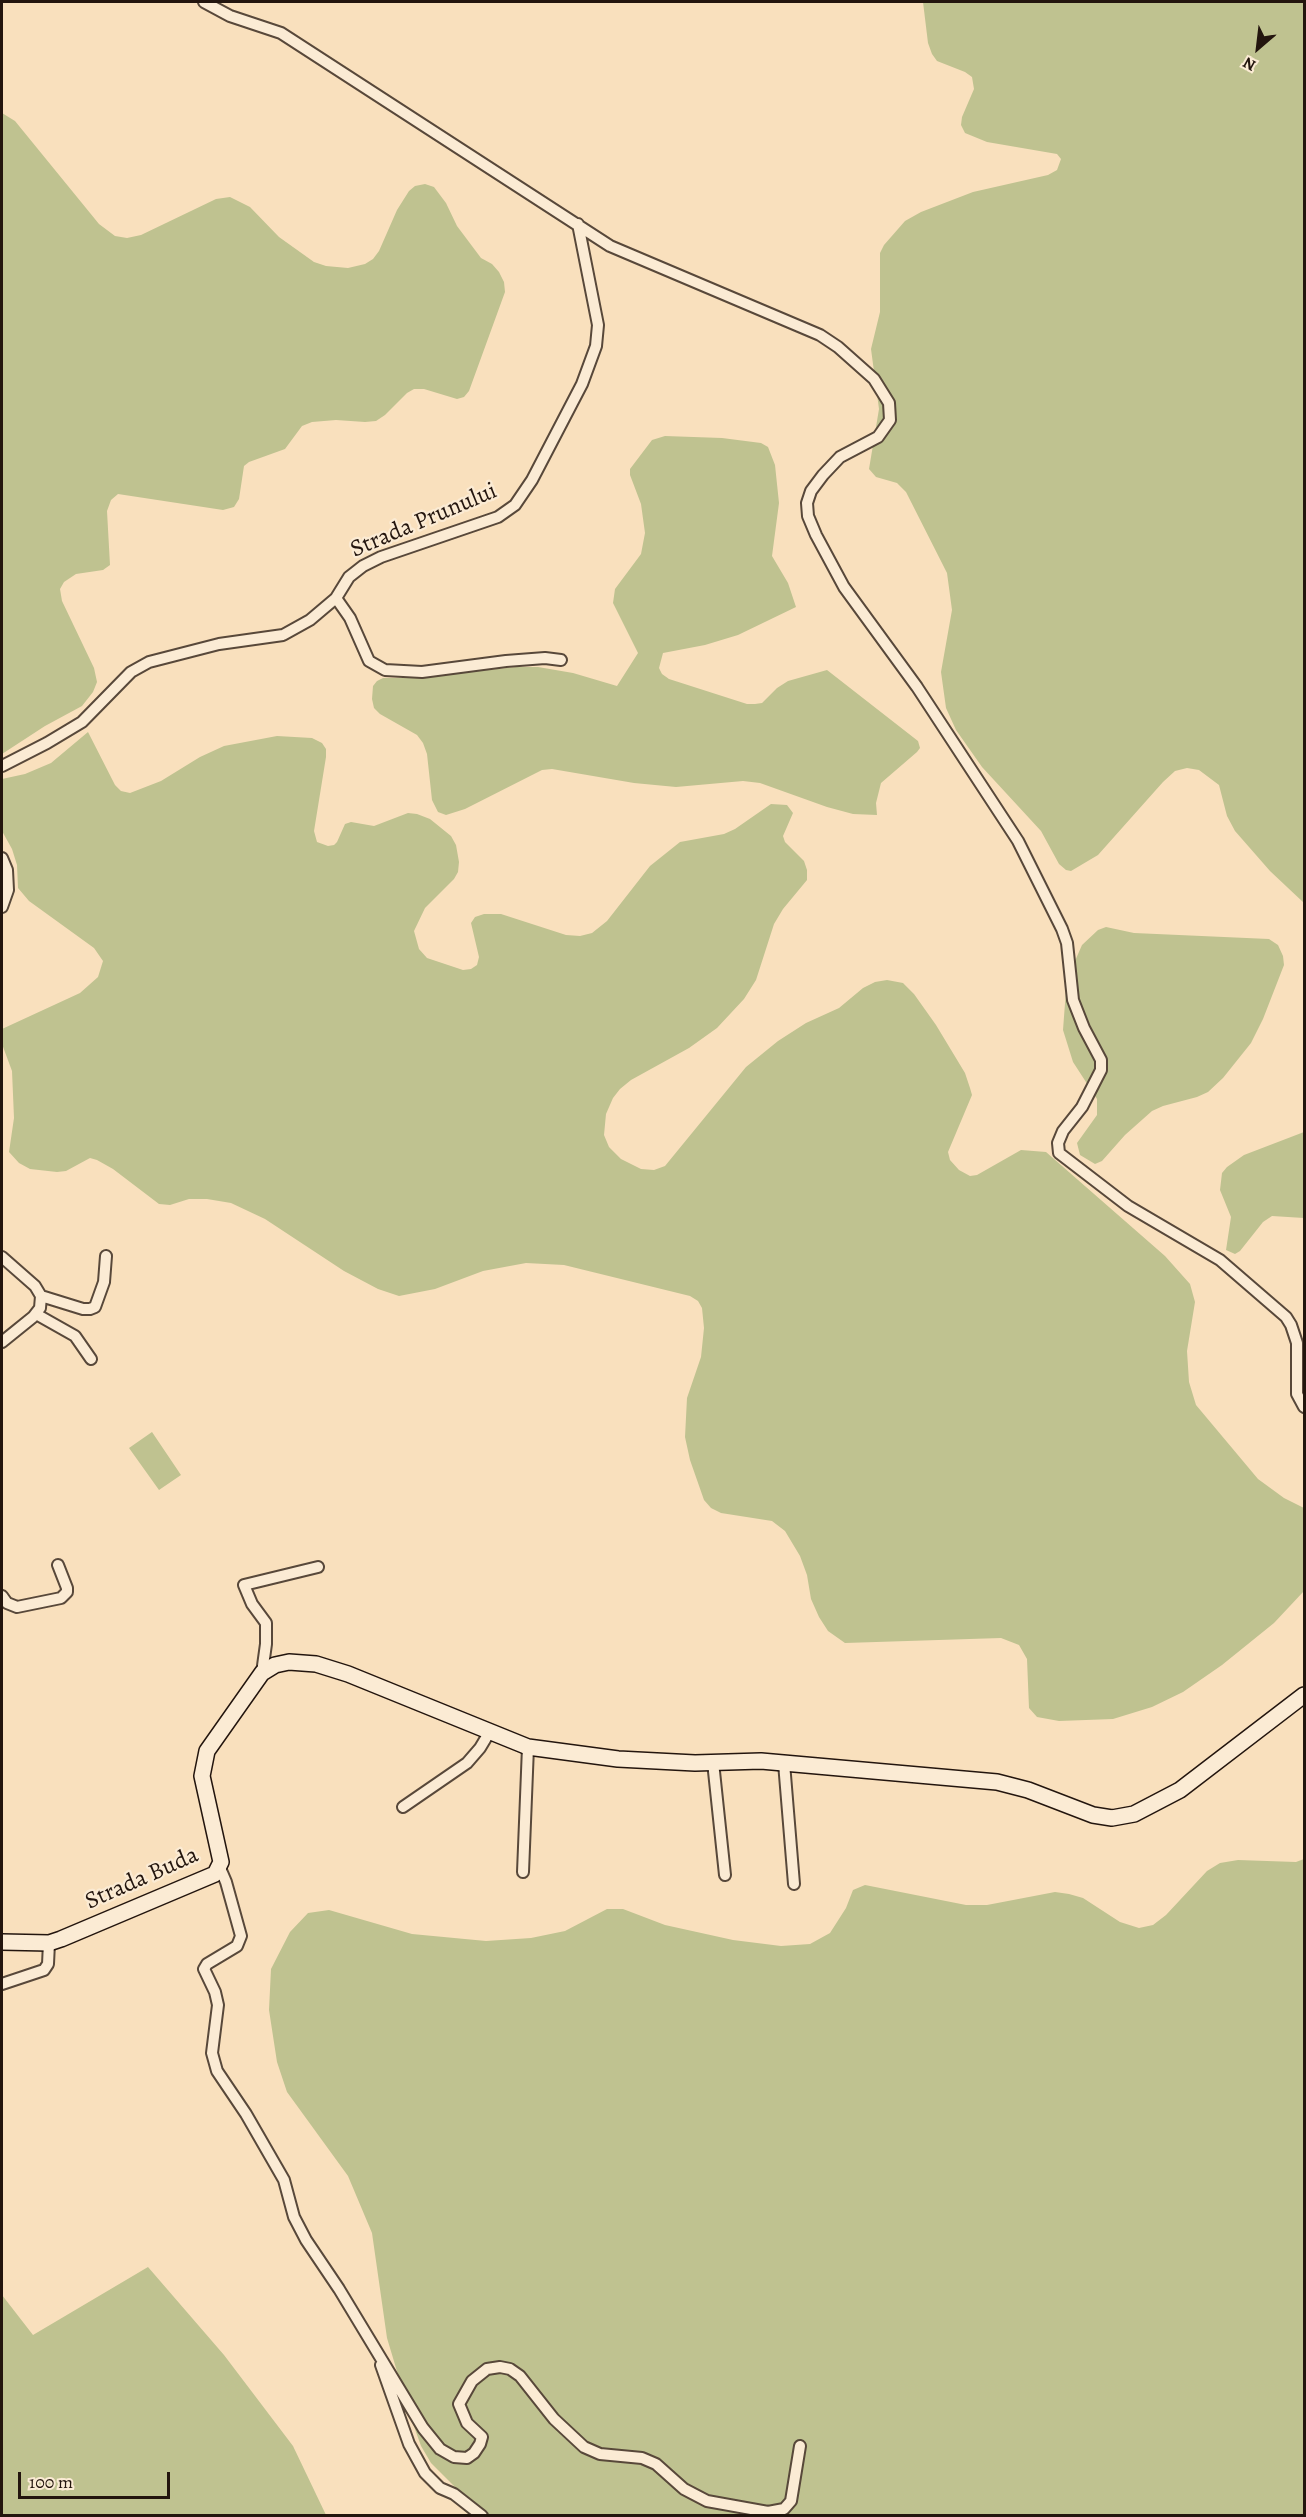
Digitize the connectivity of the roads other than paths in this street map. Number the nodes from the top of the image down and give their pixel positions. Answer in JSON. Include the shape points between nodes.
{"nodes":[{"id":1,"x":204,"y":2,"type":"edge"},
{"id":2,"x":578,"y":224,"type":"junction"},
{"id":3,"x":336,"y":598,"type":"junction"},
{"id":4,"x":561,"y":660,"type":"dead end"},
{"id":5,"x":2,"y":766,"type":"edge"},
{"id":6,"x":2,"y":858,"type":"edge"},
{"id":7,"x":2,"y":907,"type":"edge"},
{"id":8,"x":106,"y":1256,"type":"dead end"},
{"id":9,"x":2,"y":1257,"type":"edge"},
{"id":10,"x":41,"y":1296,"type":"junction"},
{"id":11,"x":36,"y":1314,"type":"junction"},
{"id":12,"x":2,"y":1342,"type":"edge"},
{"id":13,"x":91,"y":1359,"type":"dead end"},
{"id":14,"x":1305,"y":1407,"type":"edge"},
{"id":15,"x":58,"y":1565,"type":"dead end"},
{"id":16,"x":318,"y":1567,"type":"dead end"},
{"id":17,"x":2,"y":1596,"type":"edge"},
{"id":18,"x":262,"y":1673,"type":"junction"},
{"id":19,"x":1305,"y":1695,"type":"edge"},
{"id":20,"x":489,"y":1733,"type":"junction"},
{"id":21,"x":528,"y":1747,"type":"junction"},
{"id":22,"x":713,"y":1762,"type":"junction"},
{"id":23,"x":784,"y":1763,"type":"junction"},
{"id":24,"x":404,"y":1807,"type":"dead end"},
{"id":25,"x":220,"y":1868,"type":"junction"},
{"id":26,"x":523,"y":1872,"type":"dead end"},
{"id":27,"x":725,"y":1875,"type":"dead end"},
{"id":28,"x":794,"y":1884,"type":"dead end"},
{"id":29,"x":2,"y":1942,"type":"edge"},
{"id":30,"x":49,"y":1943,"type":"junction"},
{"id":31,"x":2,"y":1984,"type":"edge"},
{"id":32,"x":368,"y":2337,"type":"junction"},
{"id":33,"x":800,"y":2446,"type":"dead end"},
{"id":34,"x":482,"y":2516,"type":"edge"}],
"edges":[{"from":1,"to":2,"type":"street","via":[[230,16],[281,33]]},
{"from":2,"to":3,"type":"street","name":"Strada Prunului","via":[[598,325],[596,346],[582,384],[532,480],[515,504],[498,517],[381,557],[349,577]]},
{"from":2,"to":14,"type":"street","via":[[610,246],[820,335],[874,379],[889,403],[890,420],[878,437],[840,457],[823,474],[811,491],[808,516],[844,587],[911,678],[1018,841],[1062,929],[1073,1000],[1099,1055],[1101,1070],[1082,1107],[1063,1131],[1059,1153],[1128,1206],[1220,1260],[1286,1317],[1297,1343],[1297,1394]]},
{"from":3,"to":4,"type":"street","via":[[350,618],[369,661],[385,670],[422,672],[506,661]]},
{"from":3,"to":5,"type":"street","name":"Strada Prunului","via":[[310,620],[283,634],[219,644],[149,662],[131,672],[82,722]]},
{"from":6,"to":7,"type":"street","via":[[8,890]]},
{"from":8,"to":10,"type":"street","via":[[104,1282],[95,1307],[83,1309]]},
{"from":9,"to":10,"type":"street"},
{"from":10,"to":11,"type":"street"},
{"from":11,"to":12,"type":"street"},
{"from":11,"to":13,"type":"street","via":[[75,1336]]},
{"from":15,"to":17,"type":"street","via":[[67,1588],[61,1598],[17,1607]]},
{"from":16,"to":18,"type":"street","via":[[244,1585],[266,1623]]},
{"from":18,"to":20,"type":"street","via":[[289,1662],[332,1668]]},
{"from":18,"to":25,"type":"street","name":"Strada Buda","via":[[211,1746],[203,1764],[203,1784]]},
{"from":19,"to":23,"type":"street","via":[[1180,1790],[1148,1809],[1122,1817],[1093,1815],[997,1782]]},
{"from":20,"to":21,"type":"street"},
{"from":20,"to":24,"type":"street","via":[[467,1763]]},
{"from":21,"to":22,"type":"street","via":[[618,1759]]},
{"from":21,"to":26,"type":"street"},
{"from":22,"to":23,"type":"street"},
{"from":22,"to":27,"type":"street"},
{"from":23,"to":28,"type":"street"},
{"from":25,"to":30,"type":"street","name":"Strada Buda","via":[[208,1878]]},
{"from":25,"to":32,"type":"street","via":[[241,1935],[237,1946],[204,1969],[218,2005],[212,2053],[217,2071],[284,2180],[294,2217],[306,2240]]},
{"from":29,"to":30,"type":"street","name":"Strada Buda"},
{"from":30,"to":31,"type":"street","via":[[44,1970]]},
{"from":32,"to":33,"type":"street","via":[[423,2428],[440,2449],[454,2457],[467,2458],[482,2437],[461,2412],[463,2393],[487,2369],[500,2367],[520,2376],[554,2419],[584,2447],[600,2454],[656,2463],[684,2489],[707,2501],[768,2512],[784,2509],[791,2501]]},
{"from":32,"to":34,"type":"street","via":[[409,2444],[425,2473]]}]}
